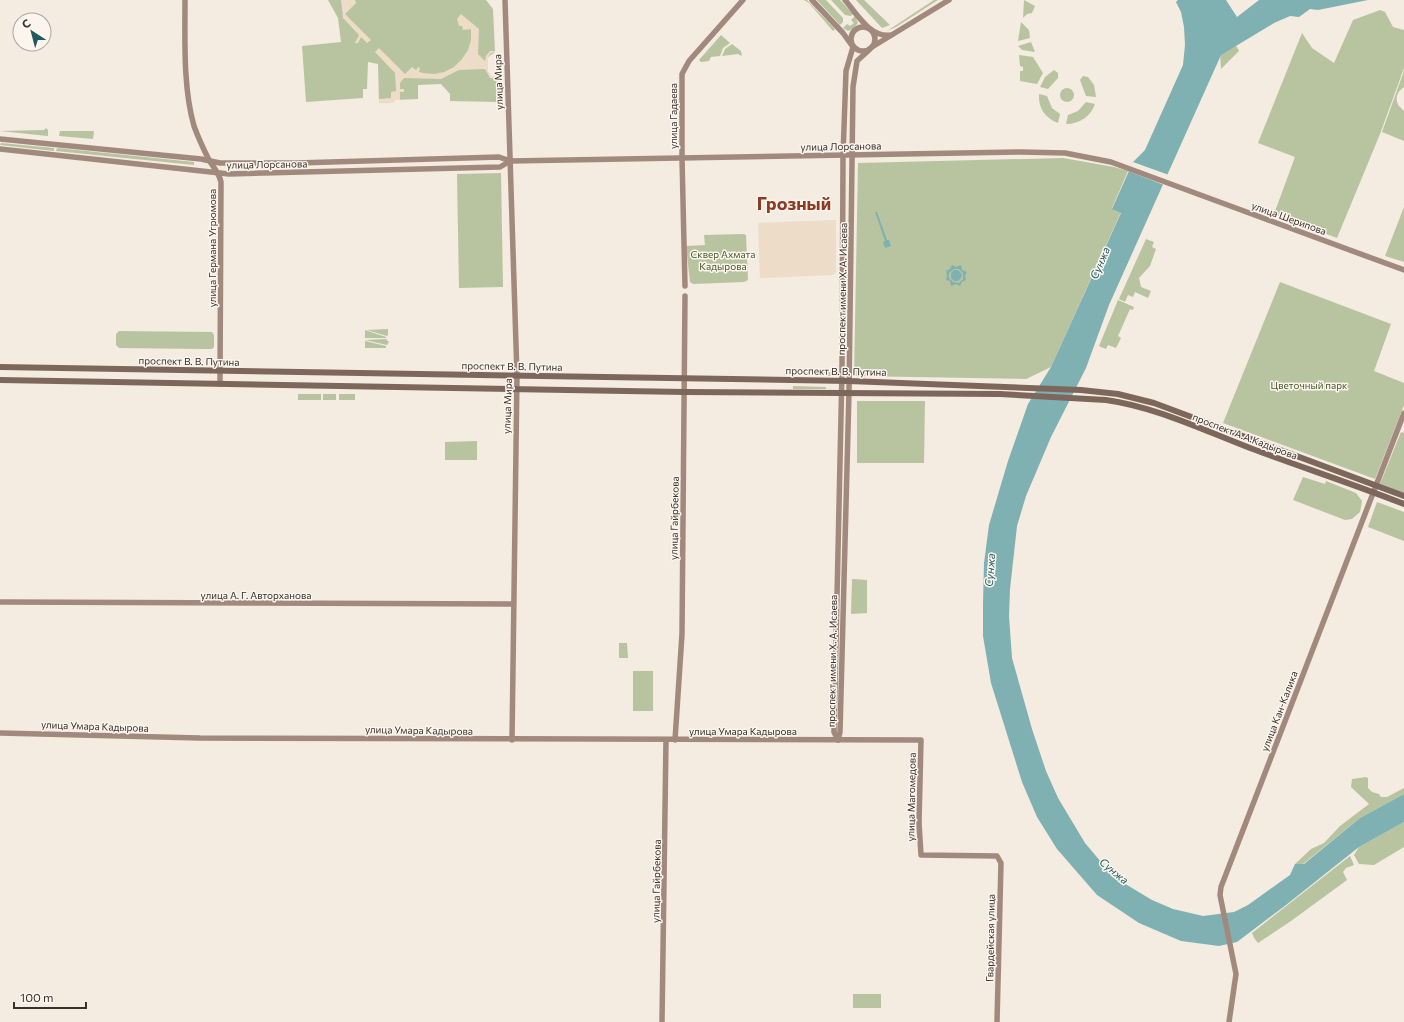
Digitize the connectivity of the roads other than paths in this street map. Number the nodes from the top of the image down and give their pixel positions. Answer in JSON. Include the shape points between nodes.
{"nodes":[{"id":1,"x":185,"y":0,"type":"edge"},
{"id":2,"x":505,"y":0,"type":"edge"},
{"id":3,"x":743,"y":0,"type":"edge"},
{"id":4,"x":812,"y":0,"type":"edge"},
{"id":5,"x":845,"y":0,"type":"edge"},
{"id":6,"x":949,"y":0,"type":"edge"},
{"id":7,"x":872,"y":31,"type":"junction"},
{"id":8,"x":899,"y":32,"type":"junction"},
{"id":9,"x":853,"y":44,"type":"junction"},
{"id":10,"x":870,"y":48,"type":"junction"},
{"id":11,"x":0,"y":139,"type":"edge"},
{"id":12,"x":0,"y":149,"type":"edge"},
{"id":13,"x":853,"y":155,"type":"junction"},
{"id":14,"x":843,"y":156,"type":"junction"},
{"id":15,"x":682,"y":158,"type":"junction"},
{"id":16,"x":209,"y":160,"type":"junction"},
{"id":17,"x":510,"y":161,"type":"junction"},
{"id":18,"x":219,"y":174,"type":"junction"},
{"id":19,"x":1169,"y":183,"type":"joint"},
{"id":20,"x":1404,"y":270,"type":"edge"},
{"id":21,"x":686,"y":286,"type":"dead end"},
{"id":22,"x":685,"y":296,"type":"dead end"},
{"id":23,"x":0,"y":367,"type":"edge"},
{"id":24,"x":220,"y":371,"type":"junction"},
{"id":25,"x":517,"y":376,"type":"junction"},
{"id":26,"x":685,"y":379,"type":"junction"},
{"id":27,"x":0,"y":380,"type":"edge"},
{"id":28,"x":842,"y":381,"type":"junction"},
{"id":29,"x":849,"y":381,"type":"junction"},
{"id":30,"x":220,"y":384,"type":"junction"},
{"id":31,"x":516,"y":389,"type":"junction"},
{"id":32,"x":1081,"y":390,"type":"joint"},
{"id":33,"x":685,"y":392,"type":"junction"},
{"id":34,"x":842,"y":392,"type":"junction"},
{"id":35,"x":849,"y":392,"type":"junction"},
{"id":36,"x":1077,"y":397,"type":"joint"},
{"id":37,"x":1404,"y":413,"type":"edge"},
{"id":38,"x":1375,"y":489,"type":"junction"},
{"id":39,"x":1404,"y":496,"type":"edge"},
{"id":40,"x":839,"y":500,"type":"junction"},
{"id":41,"x":846,"y":500,"type":"junction"},
{"id":42,"x":1404,"y":504,"type":"edge"},
{"id":43,"x":0,"y":602,"type":"edge"},
{"id":44,"x":513,"y":604,"type":"junction"},
{"id":45,"x":0,"y":733,"type":"edge"},
{"id":46,"x":512,"y":740,"type":"junction"},
{"id":47,"x":666,"y":740,"type":"junction"},
{"id":48,"x":675,"y":740,"type":"junction"},
{"id":49,"x":838,"y":740,"type":"junction"},
{"id":50,"x":921,"y":740,"type":"joint"},
{"id":51,"x":997,"y":856,"type":"joint"},
{"id":52,"x":662,"y":1022,"type":"edge"},
{"id":53,"x":997,"y":1022,"type":"edge"},
{"id":54,"x":1229,"y":1022,"type":"edge"}],
"edges":[{"from":1,"to":16,"type":"main road","name":"улица Германа Угрюмова","via":[[190,107],[194,126]]},
{"from":2,"to":17,"type":"main road","name":"улица Мира"},
{"from":3,"to":15,"type":"main road","name":"улица Гадаева","via":[[683,70]]},
{"from":4,"to":9,"type":"main road"},
{"from":5,"to":7,"type":"main road"},
{"from":6,"to":8,"type":"main road"},
{"from":7,"to":8,"type":"main road","via":[[884,36]]},
{"from":7,"to":9,"type":"main road","via":[[866,27],[856,30],[852,36]]},
{"from":7,"to":10,"type":"main road","via":[[875,41]]},
{"from":8,"to":10,"type":"main road"},
{"from":9,"to":10,"type":"main road","via":[[859,50]]},
{"from":9,"to":14,"type":"main road","name":"проспект имени Х. А. Исаева","via":[[847,66]]},
{"from":10,"to":13,"type":"main road","name":"проспект имени Х. А. Исаева","via":[[859,58],[855,70]]},
{"from":11,"to":16,"type":"main road","name":"улица Лорсанова"},
{"from":12,"to":18,"type":"main road","name":"улица Лорсанова","via":[[203,170]]},
{"from":13,"to":14,"type":"main road","name":"улица Лорсанова"},
{"from":13,"to":19,"type":"main road","name":"улица Лорсанова","via":[[1065,153],[1111,162]]},
{"from":13,"to":29,"type":"main road","name":"проспект имени Х. А. Исаева"},
{"from":14,"to":15,"type":"main road","name":"улица Лорсанова"},
{"from":14,"to":28,"type":"main road","name":"проспект имени Х. А. Исаева"},
{"from":15,"to":17,"type":"main road","name":"улица Лорсанова"},
{"from":15,"to":21,"type":"main road"},
{"from":16,"to":17,"type":"main road","name":"улица Лорсанова","via":[[220,163],[296,163],[499,157]]},
{"from":16,"to":18,"type":"main road","name":"улица Германа Угрюмова"},
{"from":17,"to":18,"type":"main road","name":"улица Лорсанова","via":[[500,168]]},
{"from":17,"to":25,"type":"main road","name":"улица Мира"},
{"from":18,"to":24,"type":"main road","name":"улица Германа Угрюмова"},
{"from":19,"to":20,"type":"main road","name":"улица Шерипова"},
{"from":22,"to":26,"type":"main road","name":"улица Гайрбекова"},
{"from":23,"to":24,"type":"main road","name":"проспект В. В. Путина"},
{"from":24,"to":25,"type":"main road","name":"проспект В. В. Путина"},
{"from":24,"to":30,"type":"main road","name":"улица Германа Угрюмова"},
{"from":25,"to":26,"type":"main road","name":"проспект В. В. Путина"},
{"from":25,"to":31,"type":"main road","name":"улица Мира"},
{"from":26,"to":28,"type":"main road","name":"проспект В. В. Путина"},
{"from":26,"to":33,"type":"main road","name":"улица Гайрбекова"},
{"from":27,"to":30,"type":"main road","name":"проспект В. В. Путина"},
{"from":28,"to":29,"type":"main road","name":"проспект В. В. Путина"},
{"from":28,"to":34,"type":"main road","name":"проспект имени Х. А. Исаева"},
{"from":29,"to":32,"type":"main road","name":"проспект В. В. Путина"},
{"from":29,"to":35,"type":"main road","name":"проспект имени Х. А. Исаева"},
{"from":30,"to":31,"type":"main road","name":"проспект В. В. Путина"},
{"from":31,"to":33,"type":"main road","name":"проспект В. В. Путина"},
{"from":31,"to":44,"type":"main road","name":"улица Мира"},
{"from":32,"to":38,"type":"main road","name":"проспект А.А.Кадырова","via":[[1138,398]]},
{"from":33,"to":34,"type":"main road","name":"проспект В. В. Путина"},
{"from":33,"to":48,"type":"main road","name":"улица Гайрбекова","via":[[682,634]]},
{"from":34,"to":35,"type":"main road","name":"проспект В. В. Путина"},
{"from":34,"to":40,"type":"main road","name":"проспект имени Х. А. Исаева"},
{"from":35,"to":36,"type":"main road","name":"проспект В. В. Путина"},
{"from":35,"to":41,"type":"main road","name":"проспект имени Х. А. Исаева"},
{"from":36,"to":38,"type":"main road","name":"проспект А.А.Кадырова","via":[[1138,406],[1302,468]]},
{"from":37,"to":38,"type":"main road","name":"улица Кан-Калика"},
{"from":38,"to":39,"type":"main road","name":"проспект А.А.Кадырова"},
{"from":38,"to":42,"type":"main road","name":"проспект А.А.Кадырова"},
{"from":38,"to":54,"type":"main road","name":"улица Кан-Калика","via":[[1227,870],[1220,895],[1235,965],[1236,984]]},
{"from":40,"to":41,"type":"main road"},
{"from":40,"to":49,"type":"main road","name":"проспект имени Х. А. Исаева","via":[[834,732]]},
{"from":41,"to":49,"type":"main road","name":"проспект имени Х. А. Исаева"},
{"from":43,"to":44,"type":"main road","name":"улица А. Г. Авторханова"},
{"from":44,"to":46,"type":"main road","name":"улица Мира"},
{"from":45,"to":46,"type":"main road","name":"улица Умара Кадырова","via":[[200,738]]},
{"from":46,"to":47,"type":"main road","name":"улица Умара Кадырова"},
{"from":47,"to":48,"type":"main road","name":"улица Умара Кадырова"},
{"from":47,"to":52,"type":"main road","name":"улица Гайрбекова"},
{"from":48,"to":49,"type":"main road","name":"улица Умара Кадырова"},
{"from":49,"to":50,"type":"main road","name":"улица Умара Кадырова"},
{"from":50,"to":51,"type":"main road","name":"улица Магомедова","via":[[921,855]]},
{"from":51,"to":53,"type":"main road","name":"Гвардейская улица","via":[[1001,863],[1001,871]]}]}
